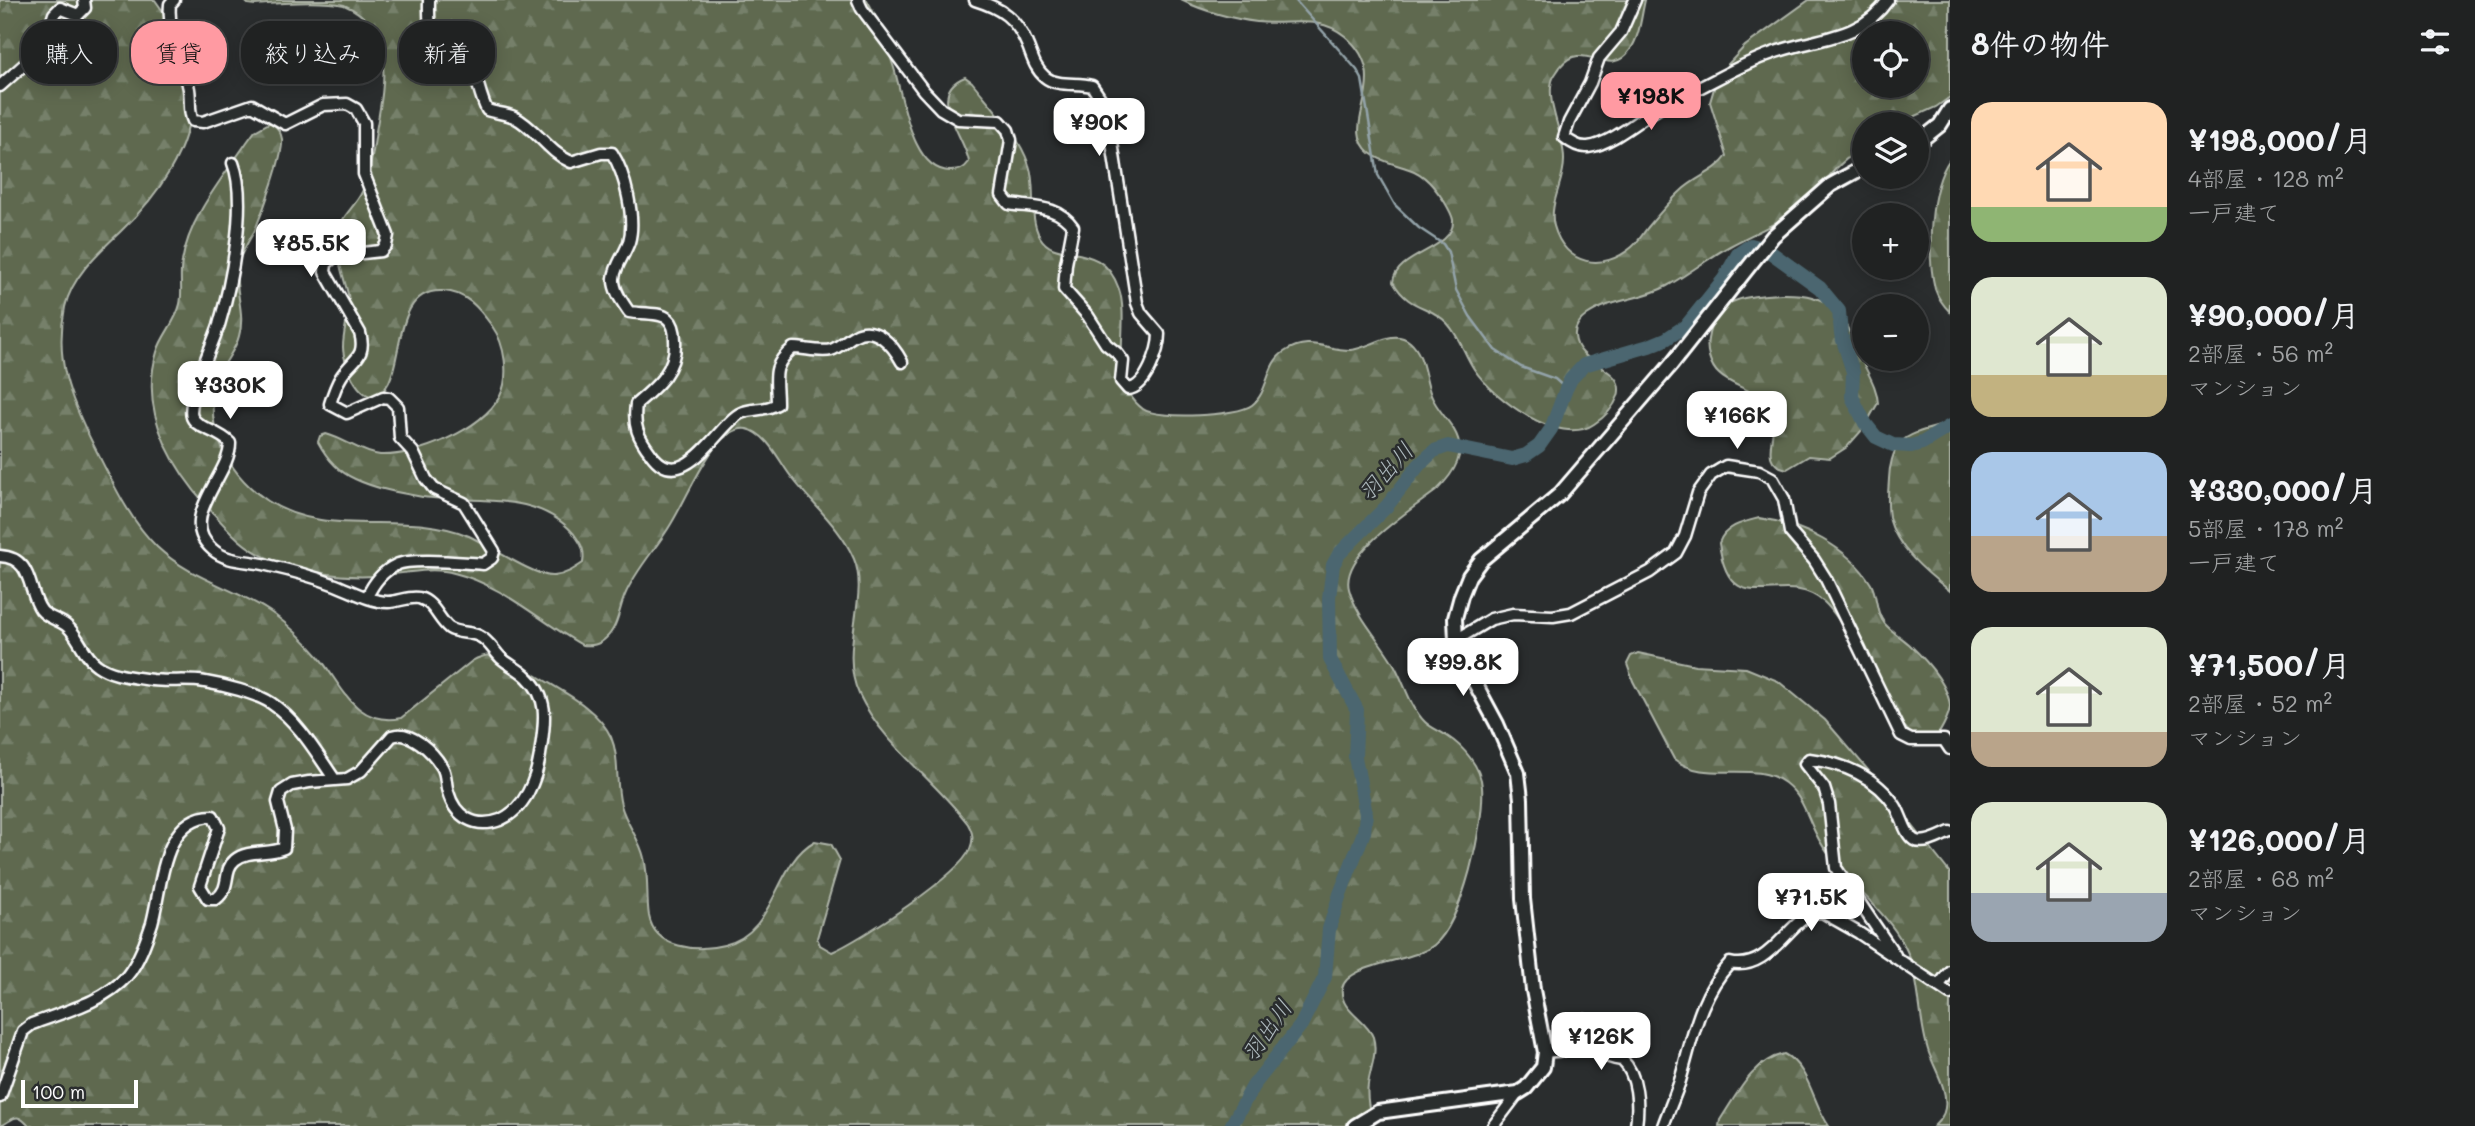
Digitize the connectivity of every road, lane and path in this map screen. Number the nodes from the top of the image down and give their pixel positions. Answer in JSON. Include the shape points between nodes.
{"nodes":[{"id":1,"x":84,"y":0,"type":"edge"},
{"id":2,"x":174,"y":0,"type":"edge"},
{"id":3,"x":429,"y":0,"type":"edge"},
{"id":4,"x":858,"y":0,"type":"edge"},
{"id":5,"x":975,"y":0,"type":"edge"},
{"id":6,"x":1635,"y":0,"type":"edge"},
{"id":7,"x":1888,"y":0,"type":"edge"},
{"id":8,"x":0,"y":86,"type":"edge"},
{"id":9,"x":1950,"y":109,"type":"edge"},
{"id":10,"x":1929,"y":134,"type":"edge"},
{"id":11,"x":233,"y":163,"type":"dead end"},
{"id":12,"x":1852,"y":174,"type":"edge"},
{"id":13,"x":902,"y":362,"type":"dead end"},
{"id":14,"x":0,"y":556,"type":"edge"},
{"id":15,"x":367,"y":597,"type":"junction"},
{"id":16,"x":1456,"y":640,"type":"junction"},
{"id":17,"x":1950,"y":749,"type":"edge"},
{"id":18,"x":335,"y":780,"type":"junction"},
{"id":19,"x":1950,"y":832,"type":"edge"},
{"id":20,"x":1898,"y":958,"type":"junction"},
{"id":21,"x":1950,"y":971,"type":"edge"},
{"id":22,"x":1939,"y":985,"type":"junction"},
{"id":23,"x":1950,"y":994,"type":"edge"},
{"id":24,"x":1545,"y":1052,"type":"junction"},
{"id":25,"x":1518,"y":1093,"type":"junction"},
{"id":26,"x":0,"y":1097,"type":"edge"},
{"id":27,"x":1355,"y":1126,"type":"edge"},
{"id":28,"x":1493,"y":1126,"type":"edge"},
{"id":29,"x":1636,"y":1126,"type":"edge"},
{"id":30,"x":1663,"y":1126,"type":"edge"}],
"edges":[{"from":1,"to":8,"type":"street","via":[[85,8],[78,15],[60,8],[54,14],[43,48]]},
{"from":2,"to":15,"type":"street","via":[[170,29],[193,121],[203,122],[252,105],[285,124],[323,105],[338,103],[356,109],[364,123],[364,174],[388,235],[381,251],[335,256],[326,264],[325,272],[363,344],[357,361],[335,387],[330,404],[347,413],[383,397],[395,402],[400,438],[426,479],[433,489],[464,503],[494,551],[483,564],[397,564]]},
{"from":3,"to":13,"type":"street","via":[[432,33],[465,57],[487,110],[513,117],[561,158],[571,162],[612,153],[620,167],[631,233],[615,286],[629,312],[669,319],[676,346],[666,377],[636,404],[636,430],[654,459],[671,467],[682,465],[708,448],[742,413],[768,410],[777,404],[775,374],[793,348],[833,350],[862,332],[872,332],[881,336]]},
{"from":4,"to":5,"type":"street","via":[[941,108],[958,119],[1000,121],[1008,130],[1011,140],[1002,195],[1009,204],[1050,209],[1066,216],[1073,227],[1065,289],[1106,344],[1118,353],[1123,361],[1121,381],[1132,390],[1144,377],[1159,334],[1137,303],[1109,123],[1100,98],[1092,86],[1046,78],[1005,12]]},
{"from":6,"to":7,"type":"street","via":[[1621,33],[1599,58],[1569,122],[1564,137],[1569,142],[1591,147],[1766,55],[1857,30]]},
{"from":9,"to":10,"type":"street"},
{"from":11,"to":15,"type":"street","via":[[240,202],[236,242],[220,322],[190,415],[198,425],[222,434],[230,450],[205,499],[201,531],[211,549],[223,556],[309,576]]},
{"from":12,"to":16,"type":"street","via":[[1831,185],[1773,236],[1560,494],[1481,560],[1461,596]]},
{"from":14,"to":18,"type":"street","via":[[17,561],[30,580],[39,608],[72,630],[93,663],[129,676],[203,681],[261,697],[304,737]]},
{"from":15,"to":18,"type":"street","via":[[388,602],[419,598],[429,603],[447,626],[477,634],[530,679],[543,699],[537,771],[521,804],[505,818],[480,824],[459,814],[442,767],[406,736],[392,736],[361,771]]},
{"from":16,"to":17,"type":"street","via":[[1491,619],[1571,612],[1650,572],[1676,553],[1698,493],[1711,475],[1726,466],[1759,471],[1780,489],[1790,532],[1826,579],[1901,736],[1944,740]]},
{"from":16,"to":24,"type":"street","via":[[1518,774],[1523,899]]},
{"from":18,"to":26,"type":"street","via":[[301,783],[281,792],[278,802],[284,848],[236,859],[228,870],[226,889],[216,899],[208,899],[200,886],[219,828],[213,816],[201,816],[183,827],[169,849],[152,923],[135,964],[122,981],[100,996],[23,1031]]},
{"from":19,"to":20,"type":"street","via":[[1922,843],[1915,841],[1897,808],[1870,779],[1822,760],[1809,759],[1805,764],[1824,788],[1836,868]]},
{"from":20,"to":22,"type":"street"},
{"from":20,"to":30,"type":"street","via":[[1816,912],[1753,963],[1730,963],[1701,1009]]},
{"from":21,"to":22,"type":"street"},
{"from":22,"to":23,"type":"street"},
{"from":24,"to":25,"type":"street","via":[[1543,1067]]},
{"from":24,"to":29,"type":"street","via":[[1572,1049],[1579,1040],[1580,1023],[1590,1021],[1602,1054],[1622,1060],[1629,1068],[1635,1086]]},
{"from":25,"to":27,"type":"street","via":[[1378,1112]]},
{"from":25,"to":28,"type":"street"}]}
